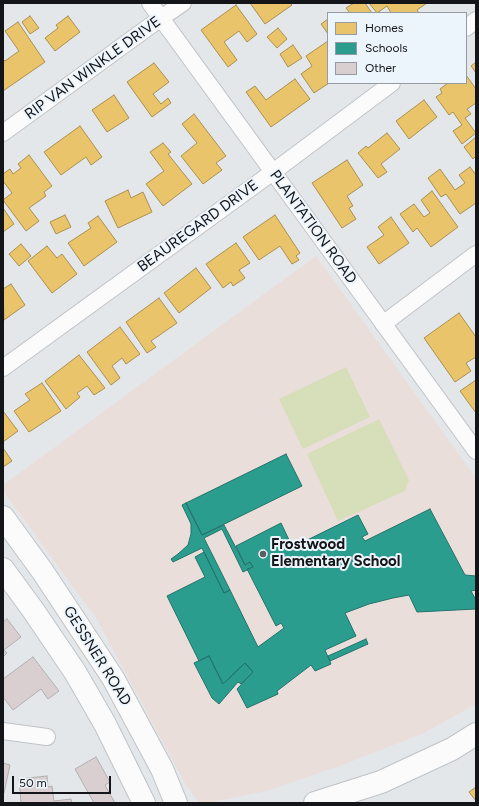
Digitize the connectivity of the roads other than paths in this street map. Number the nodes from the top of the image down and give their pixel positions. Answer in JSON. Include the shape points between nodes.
{"nodes":[{"id":1,"x":150,"y":3,"type":"edge"},
{"id":2,"x":183,"y":3,"type":"edge"},
{"id":3,"x":161,"y":18,"type":"junction"},
{"id":4,"x":476,"y":20,"type":"edge"},
{"id":5,"x":467,"y":27,"type":"edge"},
{"id":6,"x":391,"y":84,"type":"edge"},
{"id":7,"x":3,"y":133,"type":"edge"},
{"id":8,"x":273,"y":172,"type":"junction"},
{"id":9,"x":476,"y":254,"type":"edge"},
{"id":10,"x":383,"y":324,"type":"junction"},
{"id":11,"x":3,"y":368,"type":"edge"},
{"id":12,"x":476,"y":451,"type":"edge"},
{"id":13,"x":3,"y":517,"type":"edge"},
{"id":14,"x":3,"y":569,"type":"edge"},
{"id":15,"x":3,"y":731,"type":"edge"},
{"id":16,"x":476,"y":734,"type":"edge"},
{"id":17,"x":47,"y":737,"type":"dead end"},
{"id":18,"x":144,"y":803,"type":"edge"},
{"id":19,"x":176,"y":803,"type":"edge"},
{"id":20,"x":315,"y":803,"type":"edge"}],
"edges":[{"from":1,"to":3,"type":"street","name":"PLANTATION ROAD"},
{"from":2,"to":3,"type":"street","name":"RIP VAN WINKLE DRIVE"},
{"from":3,"to":7,"type":"street","name":"RIP VAN WINKLE DRIVE"},
{"from":3,"to":8,"type":"street","name":"PLANTATION ROAD"},
{"from":4,"to":5,"type":"street"},
{"from":6,"to":8,"type":"street","name":"BEAUREGARD DRIVE"},
{"from":8,"to":10,"type":"street","name":"PLANTATION ROAD"},
{"from":8,"to":11,"type":"street","name":"BEAUREGARD DRIVE"},
{"from":9,"to":10,"type":"street"},
{"from":10,"to":12,"type":"street","name":"PLANTATION ROAD"},
{"from":13,"to":19,"type":"main road","name":"GESSNER ROAD","via":[[113,678],[162,769]]},
{"from":14,"to":18,"type":"main road","name":"GESSNER ROAD","via":[[75,672],[105,724]]},
{"from":15,"to":17,"type":"street"},
{"from":16,"to":20,"type":"main road","via":[[381,782]]}]}
